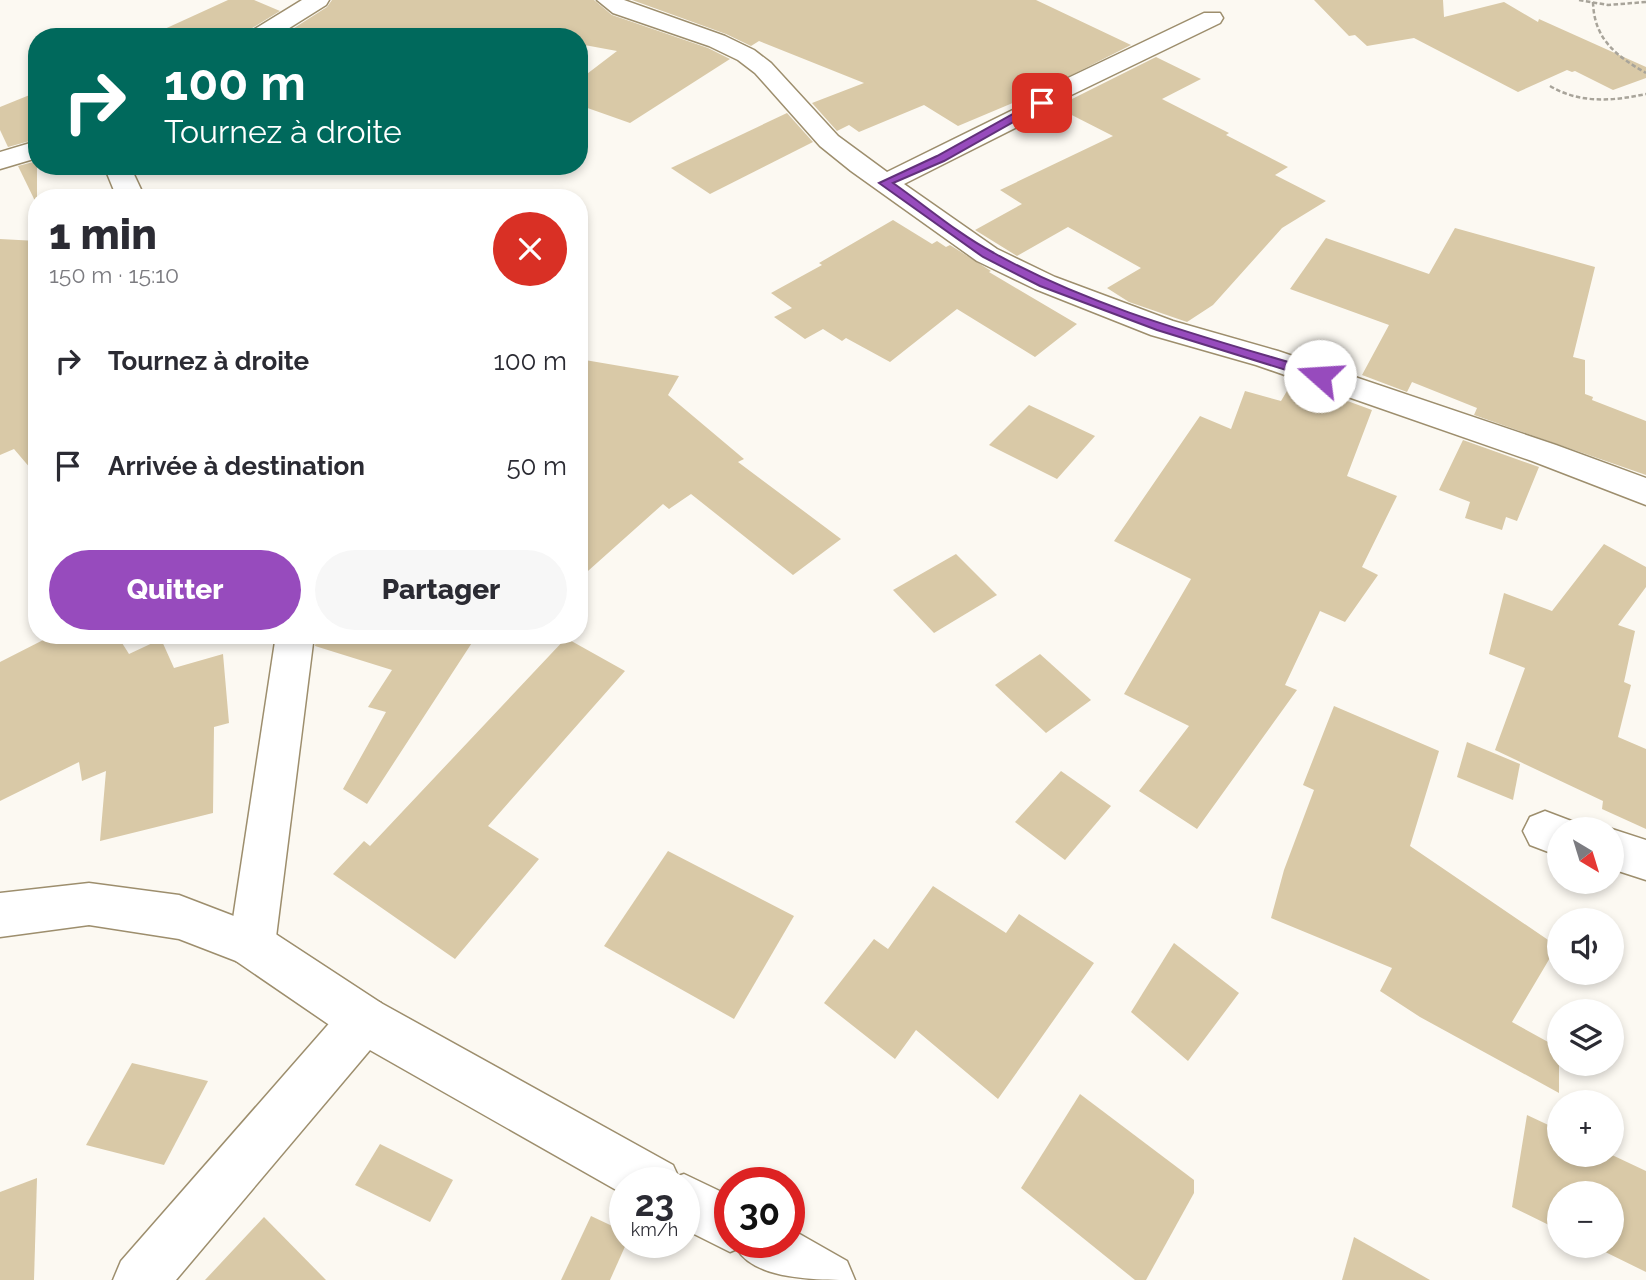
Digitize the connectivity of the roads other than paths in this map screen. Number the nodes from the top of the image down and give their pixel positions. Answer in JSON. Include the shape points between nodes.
{"nodes":[{"id":1,"x":318,"y":0,"type":"edge"},
{"id":2,"x":608,"y":0,"type":"edge"},
{"id":3,"x":1212,"y":18,"type":"dead end"},
{"id":4,"x":273,"y":28,"type":"edge"},
{"id":5,"x":28,"y":152,"type":"edge"},
{"id":6,"x":0,"y":162,"type":"edge"},
{"id":7,"x":884,"y":183,"type":"junction"},
{"id":8,"x":1646,"y":492,"type":"edge"},
{"id":9,"x":294,"y":644,"type":"edge"},
{"id":10,"x":1624,"y":853,"type":"edge"},
{"id":11,"x":1646,"y":860,"type":"edge"},
{"id":12,"x":0,"y":915,"type":"edge"},
{"id":13,"x":252,"y":945,"type":"junction"},
{"id":14,"x":364,"y":1020,"type":"junction"},
{"id":15,"x":626,"y":1167,"type":"edge"},
{"id":16,"x":789,"y":1258,"type":"edge"},
{"id":17,"x":141,"y":1280,"type":"edge"},
{"id":18,"x":828,"y":1280,"type":"edge"}],
"edges":[{"from":1,"to":4,"type":"street"},
{"from":2,"to":7,"type":"street","via":[[746,55],[764,68],[829,141]]},
{"from":3,"to":7,"type":"street"},
{"from":5,"to":6,"type":"street"},
{"from":7,"to":8,"type":"street","via":[[987,255],[1045,283],[1161,328],[1267,358]]},
{"from":9,"to":13,"type":"street"},
{"from":10,"to":11,"type":"street"},
{"from":12,"to":13,"type":"street","via":[[89,904],[179,917]]},
{"from":13,"to":14,"type":"street"},
{"from":14,"to":15,"type":"street"},
{"from":14,"to":17,"type":"street"},
{"from":16,"to":18,"type":"street"}]}
